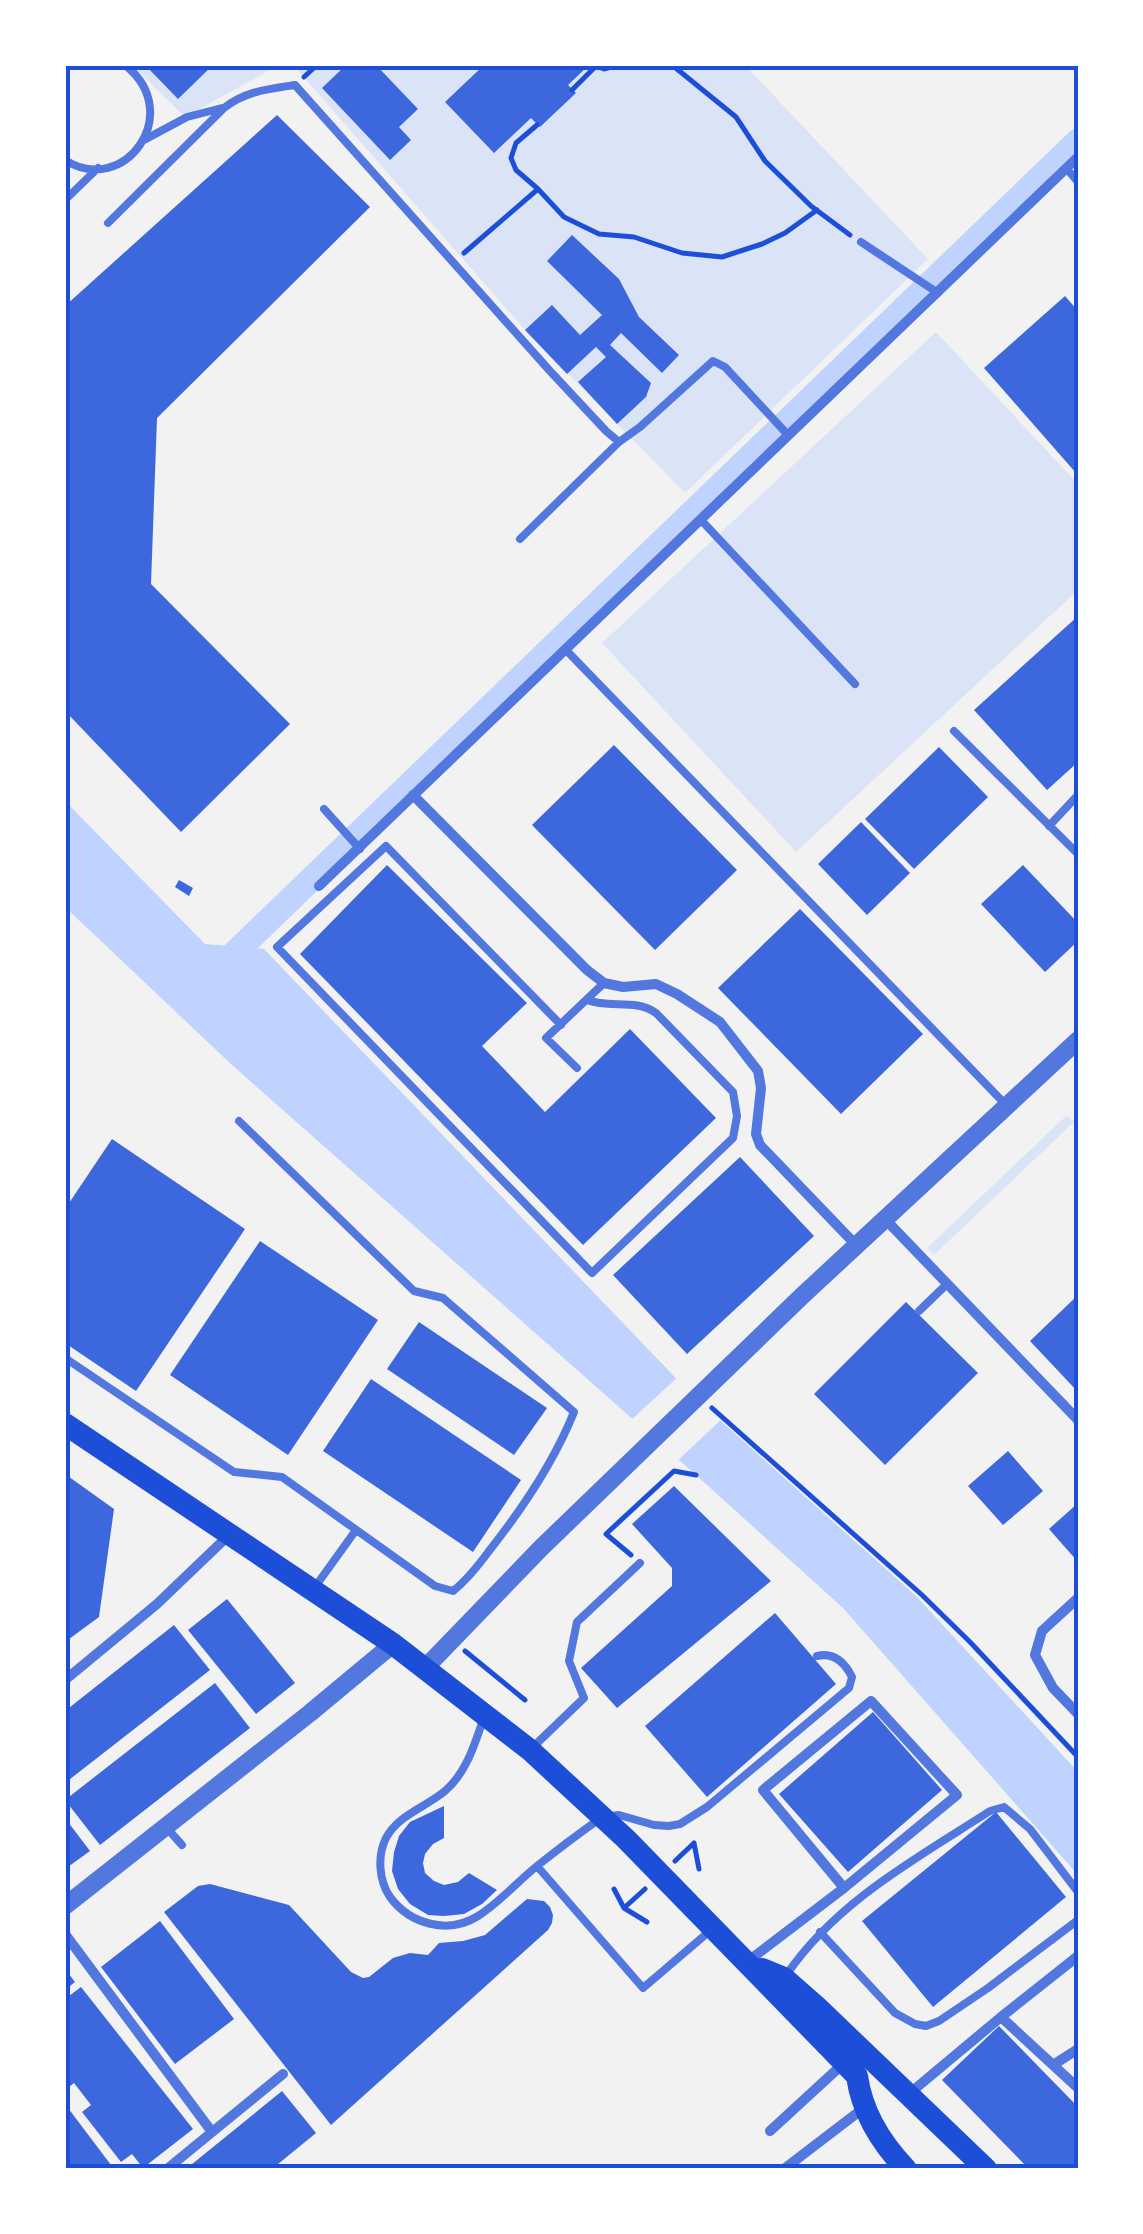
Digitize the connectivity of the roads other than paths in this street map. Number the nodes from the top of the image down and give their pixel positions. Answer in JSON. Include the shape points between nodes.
{"nodes":[{"id":1,"x":125,"y":65,"type":"edge"},
{"id":2,"x":224,"y":108,"type":"junction"},
{"id":3,"x":144,"y":140,"type":"junction"},
{"id":4,"x":1078,"y":157,"type":"edge"},
{"id":5,"x":65,"y":160,"type":"edge"},
{"id":6,"x":98,"y":168,"type":"junction"},
{"id":7,"x":1066,"y":168,"type":"junction"},
{"id":8,"x":1078,"y":182,"type":"edge"},
{"id":9,"x":65,"y":200,"type":"edge"},
{"id":10,"x":108,"y":223,"type":"dead end"},
{"id":11,"x":861,"y":242,"type":"road end"},
{"id":12,"x":938,"y":293,"type":"junction"},
{"id":13,"x":788,"y":435,"type":"junction"},
{"id":14,"x":619,"y":442,"type":"junction"},
{"id":15,"x":700,"y":520,"type":"junction"},
{"id":16,"x":520,"y":539,"type":"dead end"},
{"id":17,"x":566,"y":650,"type":"junction"},
{"id":18,"x":855,"y":684,"type":"dead end"},
{"id":19,"x":954,"y":731,"type":"dead end"},
{"id":20,"x":413,"y":795,"type":"junction"},
{"id":21,"x":1078,"y":795,"type":"edge"},
{"id":22,"x":324,"y":810,"type":"dead end"},
{"id":23,"x":1049,"y":826,"type":"junction"},
{"id":24,"x":360,"y":848,"type":"junction"},
{"id":25,"x":1078,"y":854,"type":"edge"},
{"id":26,"x":319,"y":886,"type":"dead end"},
{"id":27,"x":604,"y":982,"type":"junction"},
{"id":28,"x":587,"y":1000,"type":"junction"},
{"id":29,"x":562,"y":1025,"type":"junction"},
{"id":30,"x":1078,"y":1040,"type":"edge"},
{"id":31,"x":577,"y":1068,"type":"dead end"},
{"id":32,"x":1007,"y":1106,"type":"junction"},
{"id":33,"x":239,"y":1121,"type":"dead end"},
{"id":34,"x":885,"y":1219,"type":"junction"},
{"id":35,"x":857,"y":1246,"type":"junction"},
{"id":36,"x":947,"y":1284,"type":"junction"},
{"id":37,"x":919,"y":1311,"type":"dead end"},
{"id":38,"x":65,"y":1358,"type":"edge"},
{"id":39,"x":1078,"y":1420,"type":"edge"},
{"id":40,"x":65,"y":1424,"type":"edge"},
{"id":41,"x":356,"y":1530,"type":"junction"},
{"id":42,"x":230,"y":1534,"type":"junction"},
{"id":43,"x":640,"y":1563,"type":"road end"},
{"id":44,"x":313,"y":1589,"type":"junction"},
{"id":45,"x":1078,"y":1598,"type":"edge"},
{"id":46,"x":393,"y":1644,"type":"junction"},
{"id":47,"x":817,"y":1656,"type":"dead end"},
{"id":48,"x":426,"y":1668,"type":"junction"},
{"id":49,"x":65,"y":1680,"type":"edge"},
{"id":50,"x":485,"y":1714,"type":"junction"},
{"id":51,"x":1078,"y":1714,"type":"edge"},
{"id":52,"x":530,"y":1750,"type":"junction"},
{"id":53,"x":603,"y":1816,"type":"junction"},
{"id":54,"x":165,"y":1826,"type":"junction"},
{"id":55,"x":182,"y":1846,"type":"dead end"},
{"id":56,"x":537,"y":1866,"type":"junction"},
{"id":57,"x":844,"y":1888,"type":"junction"},
{"id":58,"x":1078,"y":1892,"type":"edge"},
{"id":59,"x":65,"y":1906,"type":"edge"},
{"id":60,"x":1078,"y":1920,"type":"edge"},
{"id":61,"x":714,"y":1928,"type":"junction"},
{"id":62,"x":820,"y":1932,"type":"junction"},
{"id":63,"x":65,"y":1934,"type":"edge"},
{"id":64,"x":1078,"y":1956,"type":"edge"},
{"id":65,"x":750,"y":1965,"type":"junction"},
{"id":66,"x":784,"y":1978,"type":"junction"},
{"id":67,"x":1001,"y":2016,"type":"junction"},
{"id":68,"x":1078,"y":2048,"type":"edge"},
{"id":69,"x":844,"y":2062,"type":"junction"},
{"id":70,"x":1053,"y":2066,"type":"junction"},
{"id":71,"x":283,"y":2074,"type":"dead end"},
{"id":72,"x":1078,"y":2088,"type":"edge"},
{"id":73,"x":909,"y":2094,"type":"junction"},
{"id":74,"x":865,"y":2108,"type":"junction"},
{"id":75,"x":770,"y":2131,"type":"dead end"},
{"id":76,"x":212,"y":2132,"type":"junction"},
{"id":77,"x":897,"y":2166,"type":"edge"},
{"id":78,"x":167,"y":2169,"type":"edge"},
{"id":79,"x":784,"y":2169,"type":"edge"},
{"id":80,"x":986,"y":2169,"type":"edge"}],
"edges":[{"from":1,"to":3,"type":"lane","via":[[148,95]]},
{"from":2,"to":3,"type":"lane","via":[[187,117]]},
{"from":2,"to":10,"type":"lane"},
{"from":2,"to":14,"type":"lane","via":[[239,96],[296,85]]},
{"from":3,"to":6,"type":"lane","via":[[128,158]]},
{"from":4,"to":7,"type":"street"},
{"from":5,"to":6,"type":"lane"},
{"from":6,"to":9,"type":"lane"},
{"from":7,"to":8,"type":"lane"},
{"from":7,"to":12,"type":"street"},
{"from":11,"to":12,"type":"lane"},
{"from":12,"to":13,"type":"street"},
{"from":13,"to":14,"type":"lane","via":[[713,362]]},
{"from":13,"to":15,"type":"street"},
{"from":14,"to":16,"type":"lane"},
{"from":15,"to":17,"type":"street"},
{"from":15,"to":18,"type":"lane"},
{"from":17,"to":20,"type":"street"},
{"from":17,"to":32,"type":"lane"},
{"from":19,"to":23,"type":"lane"},
{"from":20,"to":24,"type":"street"},
{"from":20,"to":27,"type":"street"},
{"from":21,"to":23,"type":"lane"},
{"from":22,"to":24,"type":"lane"},
{"from":23,"to":25,"type":"lane"},
{"from":24,"to":26,"type":"street"},
{"from":27,"to":28,"type":"lane"},
{"from":27,"to":35,"type":"street","via":[[656,984],[720,1022],[758,1070],[760,1145]]},
{"from":28,"to":29,"type":"lane"},
{"from":28,"to":29,"type":"lane","via":[[649,1008],[734,1092],[736,1116],[733,1138],[592,1273],[277,947],[386,846]]},
{"from":29,"to":31,"type":"lane","via":[[546,1038]]},
{"from":30,"to":32,"type":"street"},
{"from":32,"to":34,"type":"street"},
{"from":33,"to":41,"type":"lane","via":[[414,1290],[443,1298],[574,1412],[510,1524],[452,1591]]},
{"from":34,"to":35,"type":"street"},
{"from":34,"to":36,"type":"street"},
{"from":35,"to":48,"type":"street","via":[[541,1548]]},
{"from":36,"to":37,"type":"lane"},
{"from":36,"to":39,"type":"street"},
{"from":38,"to":41,"type":"lane","via":[[234,1472],[282,1477]]},
{"from":40,"to":42,"type":"main road"},
{"from":41,"to":44,"type":"lane"},
{"from":42,"to":44,"type":"main road"},
{"from":42,"to":49,"type":"street"},
{"from":43,"to":52,"type":"lane","via":[[576,1622],[569,1662],[584,1698]]},
{"from":44,"to":46,"type":"main road"},
{"from":45,"to":51,"type":"street","via":[[1042,1631],[1035,1655]]},
{"from":46,"to":48,"type":"main road"},
{"from":46,"to":54,"type":"street"},
{"from":47,"to":53,"type":"lane","via":[[834,1656],[846,1666],[849,1688],[707,1807],[669,1826]]},
{"from":48,"to":50,"type":"main road"},
{"from":50,"to":52,"type":"main road"},
{"from":50,"to":56,"type":"lane","via":[[456,1781],[385,1840],[381,1876],[400,1910],[440,1926],[477,1918]]},
{"from":52,"to":53,"type":"main road"},
{"from":53,"to":56,"type":"lane"},
{"from":53,"to":61,"type":"main road"},
{"from":54,"to":55,"type":"lane"},
{"from":54,"to":59,"type":"street"},
{"from":56,"to":61,"type":"lane","via":[[643,1988]]},
{"from":57,"to":57,"type":"street","via":[[957,1795],[870,1701],[763,1790]]},
{"from":57,"to":65,"type":"street"},
{"from":58,"to":62,"type":"lane","via":[[1030,1828],[1004,1806],[877,1885]]},
{"from":60,"to":62,"type":"lane","via":[[926,2026],[896,2012]]},
{"from":61,"to":65,"type":"main road"},
{"from":62,"to":66,"type":"lane"},
{"from":63,"to":76,"type":"street"},
{"from":64,"to":67,"type":"street"},
{"from":65,"to":66,"type":"main road"},
{"from":65,"to":69,"type":"main road"},
{"from":66,"to":73,"type":"main road"},
{"from":67,"to":70,"type":"street"},
{"from":67,"to":73,"type":"street"},
{"from":68,"to":70,"type":"street"},
{"from":69,"to":74,"type":"main road","via":[[857,2076]]},
{"from":69,"to":75,"type":"street"},
{"from":70,"to":72,"type":"street"},
{"from":71,"to":76,"type":"street"},
{"from":73,"to":80,"type":"main road"},
{"from":74,"to":77,"type":"main road"},
{"from":74,"to":79,"type":"street"},
{"from":76,"to":78,"type":"street"}]}
